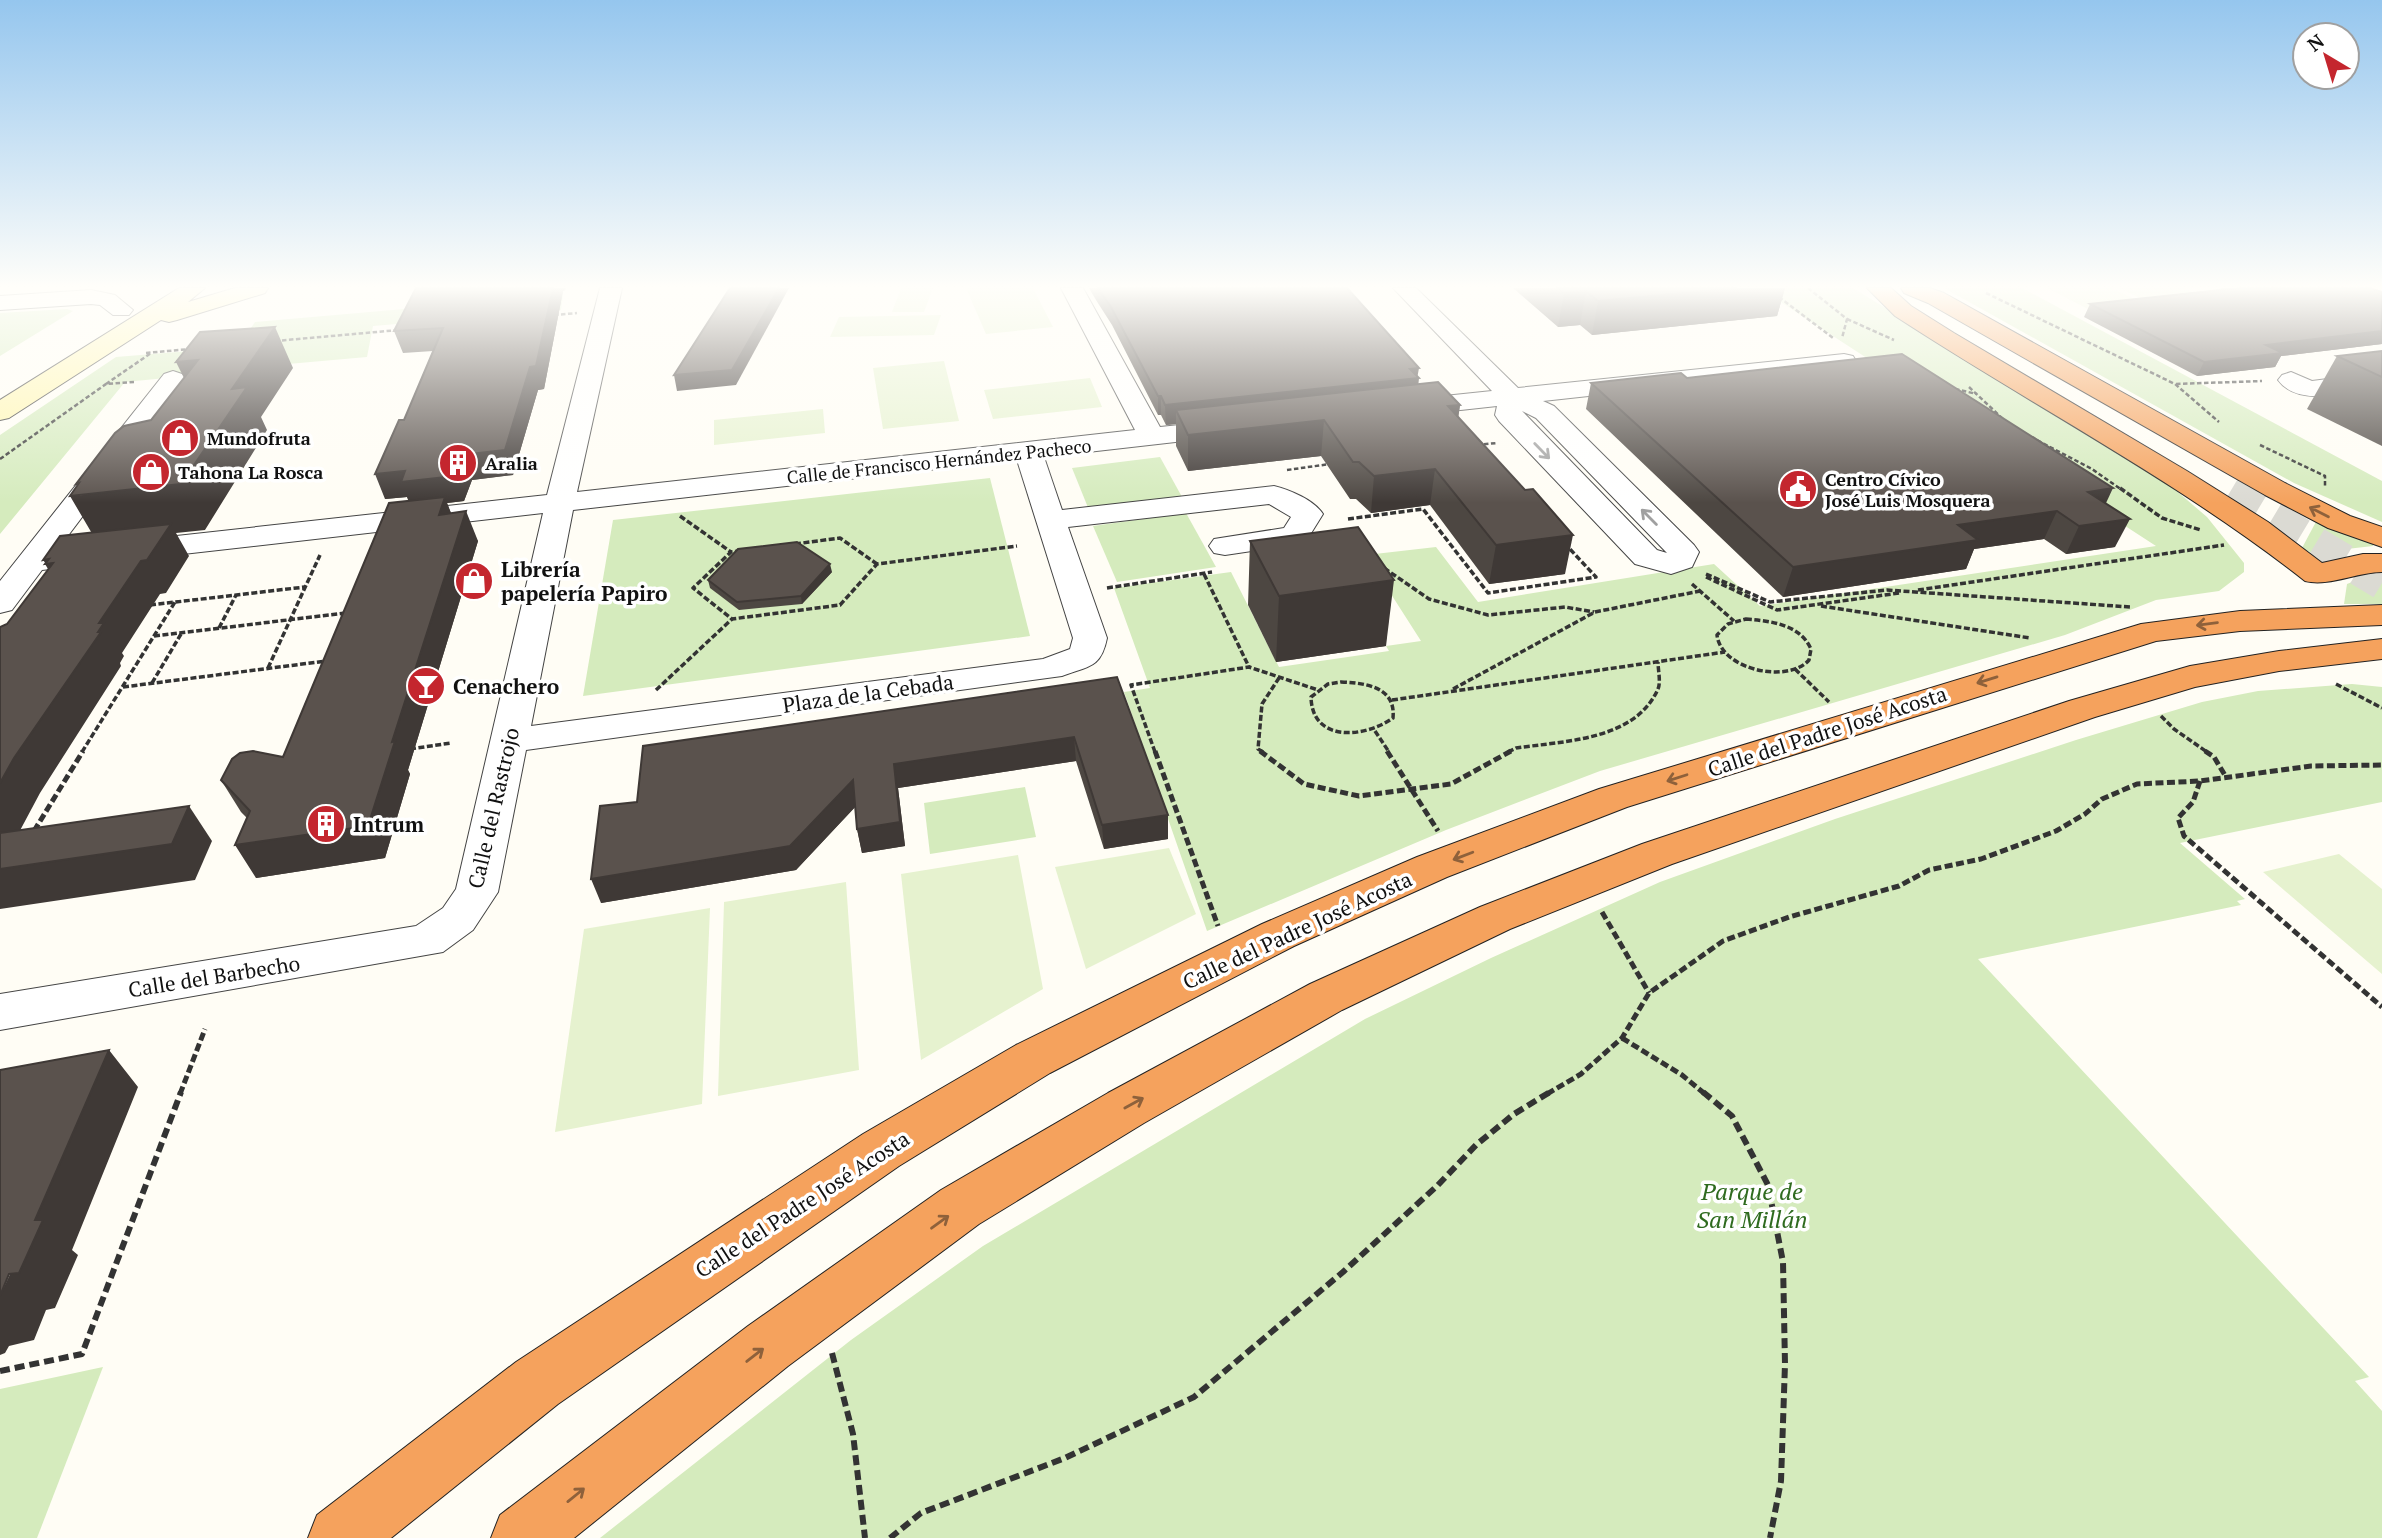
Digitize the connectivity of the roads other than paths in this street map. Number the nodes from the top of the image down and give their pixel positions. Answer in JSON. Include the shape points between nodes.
{"nodes":[{"id":1,"x":41,"y":360,"type":"edge"},
{"id":2,"x":62,"y":360,"type":"edge"},
{"id":3,"x":594,"y":360,"type":"edge"},
{"id":4,"x":1110,"y":360,"type":"edge"},
{"id":5,"x":1475,"y":360,"type":"edge"},
{"id":6,"x":1981,"y":360,"type":"edge"},
{"id":7,"x":2002,"y":360,"type":"edge"},
{"id":8,"x":2027,"y":360,"type":"edge"},
{"id":9,"x":2046,"y":360,"type":"edge"},
{"id":10,"x":1844,"y":361,"type":"edge"},
{"id":11,"x":2382,"y":369,"type":"edge"},
{"id":12,"x":173,"y":379,"type":"road end"},
{"id":13,"x":2382,"y":380,"type":"edge"},
{"id":14,"x":0,"y":385,"type":"edge"},
{"id":15,"x":1512,"y":397,"type":"junction"},
{"id":16,"x":1379,"y":411,"type":"edge"},
{"id":17,"x":0,"y":412,"type":"edge"},
{"id":18,"x":1259,"y":425,"type":"edge"},
{"id":19,"x":1148,"y":430,"type":"dead end"},
{"id":20,"x":1028,"y":451,"type":"junction"},
{"id":21,"x":2230,"y":492,"type":"tunnel mouth"},
{"id":22,"x":2256,"y":492,"type":"tunnel mouth"},
{"id":23,"x":560,"y":503,"type":"junction"},
{"id":24,"x":1051,"y":520,"type":"junction"},
{"id":25,"x":2382,"y":538,"type":"edge"},
{"id":26,"x":1224,"y":558,"type":"road end"},
{"id":27,"x":34,"y":561,"type":"junction"},
{"id":28,"x":2382,"y":563,"type":"edge"},
{"id":29,"x":1690,"y":566,"type":"road end"},
{"id":30,"x":2316,"y":574,"type":"junction"},
{"id":31,"x":0,"y":603,"type":"edge"},
{"id":32,"x":2325,"y":615,"type":"junction"},
{"id":33,"x":2380,"y":641,"type":"edge"},
{"id":34,"x":508,"y":741,"type":"junction"},
{"id":35,"x":427,"y":940,"type":"joint"},
{"id":36,"x":0,"y":1012,"type":"edge"},
{"id":37,"x":341,"y":1538,"type":"edge"},
{"id":38,"x":523,"y":1538,"type":"edge"}],
"edges":[{"from":1,"to":14,"type":"main road"},
{"from":2,"to":17,"type":"main road"},
{"from":3,"to":23,"type":"street","name":"Calle del Rastrojo"},
{"from":4,"to":19,"type":"street"},
{"from":5,"to":15,"type":"street"},
{"from":6,"to":30,"type":"highway","via":[[2257,528]]},
{"from":7,"to":21,"type":"highway"},
{"from":8,"to":22,"type":"highway"},
{"from":25,"to":9,"type":"highway","one_way":true,"via":[[2275,489]]},
{"from":10,"to":15,"type":"street"},
{"from":11,"to":13,"type":"street","via":[[2291,380],[2308,389]]},
{"from":12,"to":27,"type":"street"},
{"from":15,"to":16,"type":"street"},
{"from":15,"to":29,"type":"street","via":[[1508,415],[1646,557]]},
{"from":18,"to":20,"type":"street","name":"Calle de Francisco Hernández Pacheco"},
{"from":20,"to":23,"type":"street","name":"Calle de Francisco Hernández Pacheco"},
{"from":20,"to":24,"type":"street","name":"Plaza de la Cebada"},
{"from":23,"to":27,"type":"street","name":"Calle de Francisco Hernández Pacheco"},
{"from":23,"to":34,"type":"street","name":"Calle del Rastrojo"},
{"from":24,"to":26,"type":"street","via":[[1274,495],[1308,514],[1294,536]]},
{"from":24,"to":34,"type":"street","name":"Plaza de la Cebada","via":[[1090,638],[1086,655],[1050,669]]},
{"from":27,"to":31,"type":"street"},
{"from":28,"to":30,"type":"highway"},
{"from":30,"to":32,"type":"highway","via":[[2312,591]]},
{"from":32,"to":33,"type":"highway"},
{"from":32,"to":37,"type":"highway","name":"Calle del Padre José Acosta","one_way":true,"via":[[2153,631],[1979,682],[1613,798],[1432,867],[1278,935],[1033,1059],[881,1150],[537,1383]]},
{"from":38,"to":33,"type":"highway","one_way":true,"via":[[768,1346],[960,1207],[1326,997],[1495,918],[1657,854],[2082,709],[2190,677]]},
{"from":34,"to":35,"type":"street","name":"Calle del Rastrojo","via":[[477,892],[458,919]]},
{"from":35,"to":36,"type":"street","name":"Calle del Barbecho"}]}
